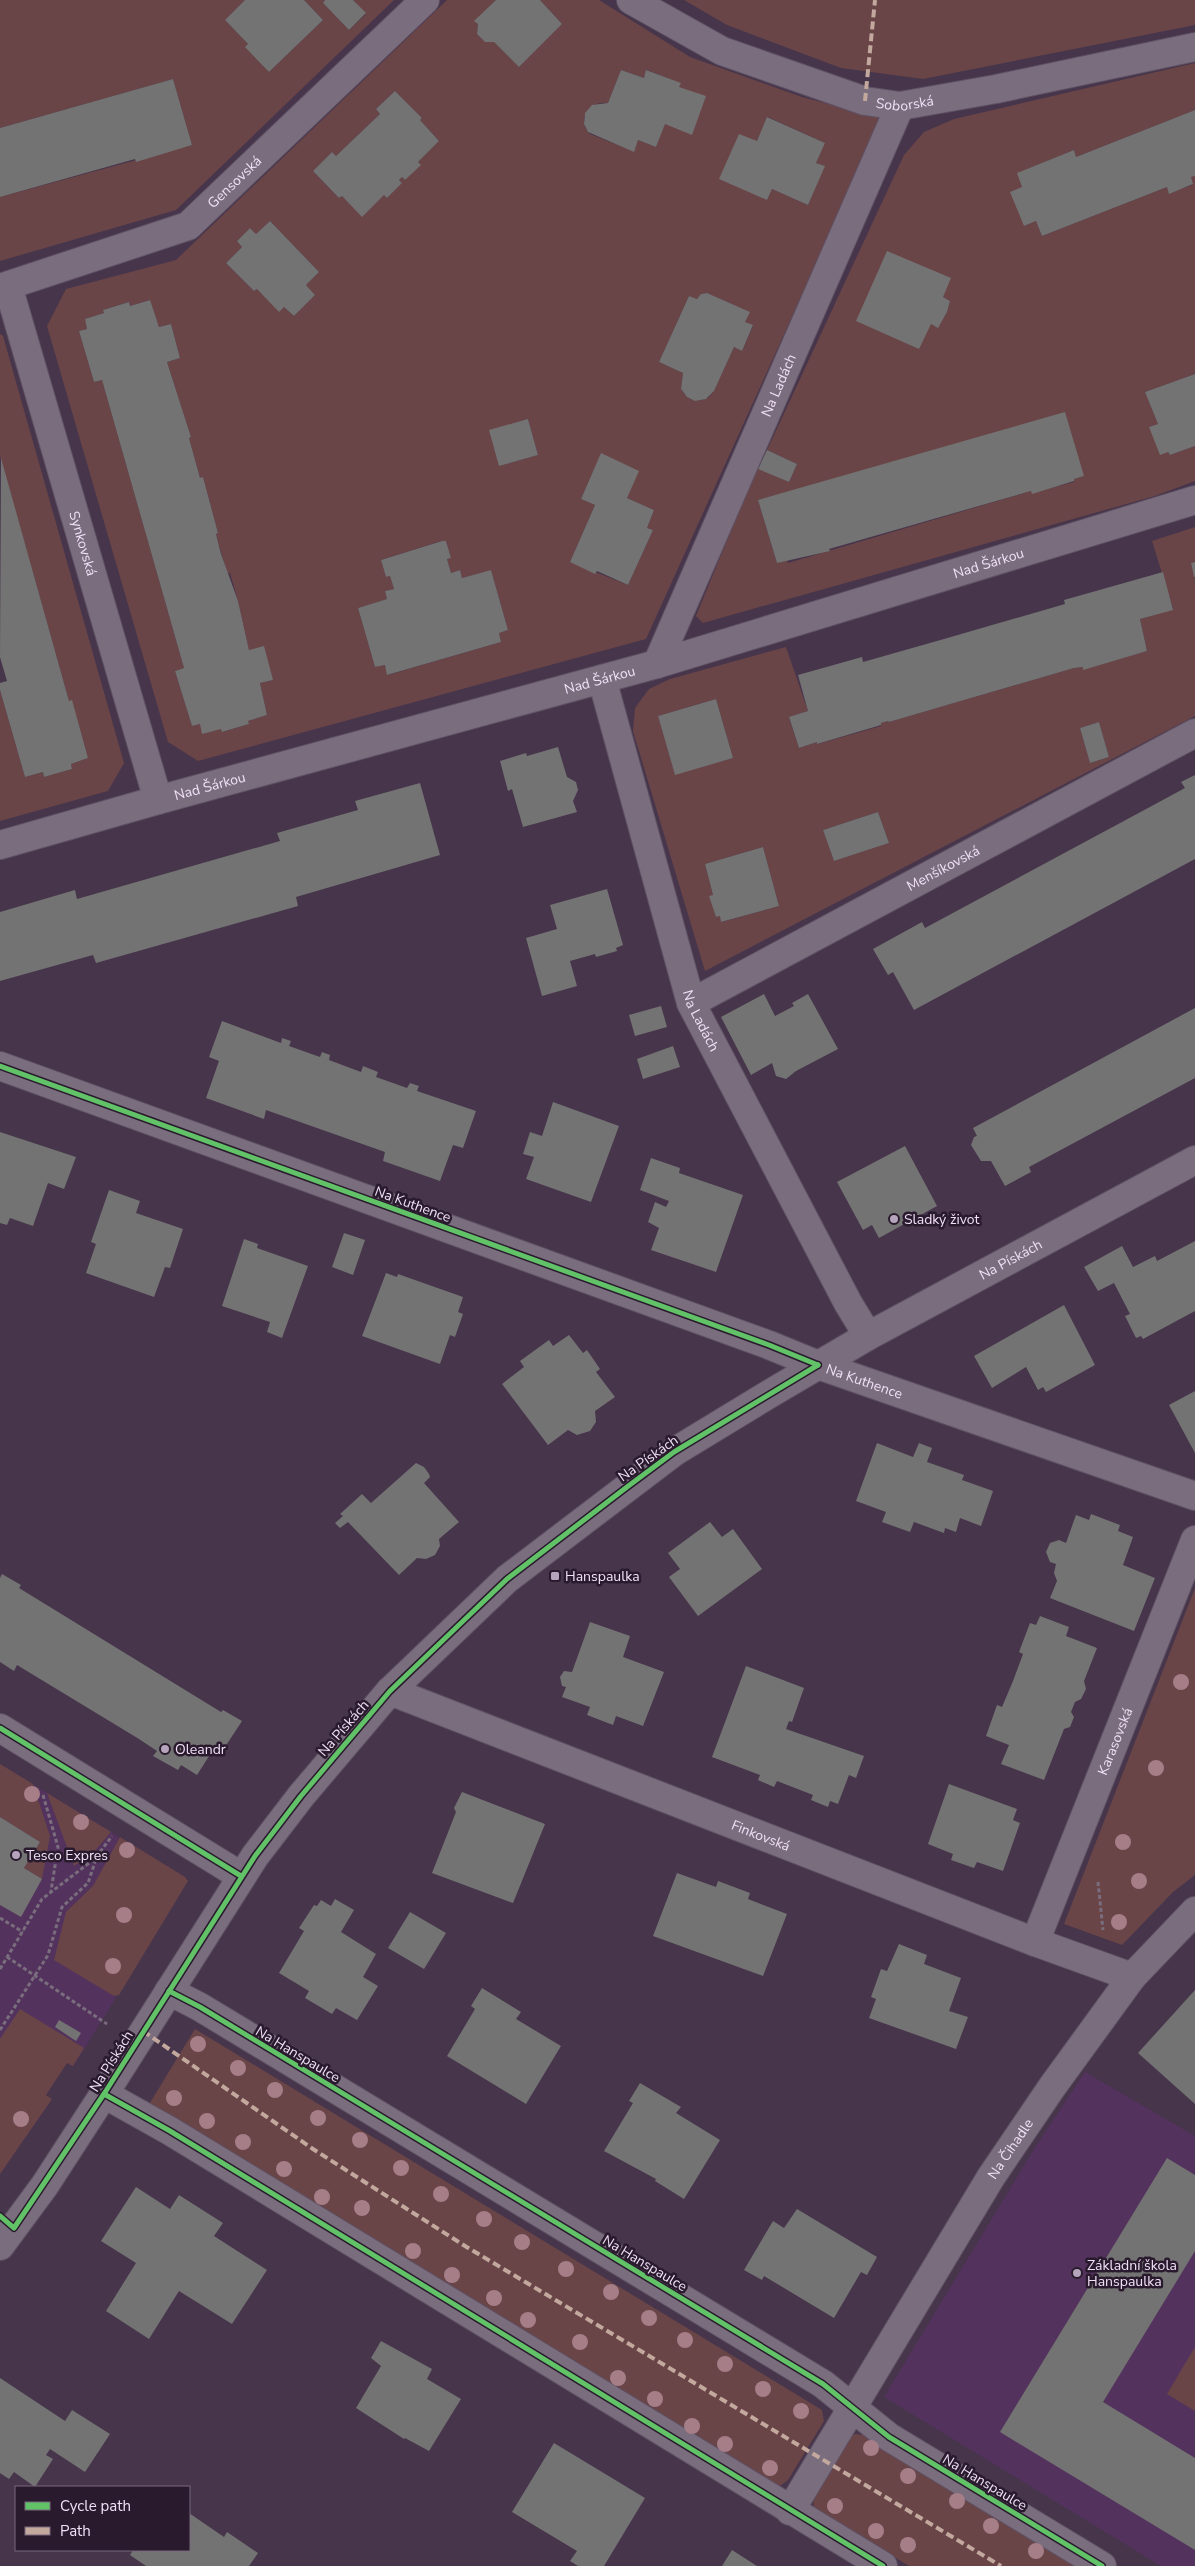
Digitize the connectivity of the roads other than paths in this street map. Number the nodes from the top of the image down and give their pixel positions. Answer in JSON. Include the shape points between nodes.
{"nodes":[{"id":1,"x":425,"y":0,"type":"edge"},
{"id":2,"x":631,"y":0,"type":"edge"},
{"id":3,"x":1195,"y":47,"type":"edge"},
{"id":4,"x":900,"y":106,"type":"junction"},
{"id":5,"x":4,"y":287,"type":"edge"},
{"id":6,"x":1195,"y":500,"type":"edge"},
{"id":7,"x":656,"y":664,"type":"junction"},
{"id":8,"x":602,"y":679,"type":"junction"},
{"id":9,"x":1195,"y":733,"type":"edge"},
{"id":10,"x":158,"y":800,"type":"junction"},
{"id":11,"x":0,"y":845,"type":"edge"},
{"id":12,"x":691,"y":1003,"type":"junction"},
{"id":13,"x":0,"y":1066,"type":"edge"},
{"id":14,"x":1195,"y":1160,"type":"edge"},
{"id":15,"x":868,"y":1336,"type":"junction"},
{"id":16,"x":818,"y":1365,"type":"junction"},
{"id":17,"x":1195,"y":1496,"type":"edge"},
{"id":18,"x":1195,"y":1540,"type":"edge"},
{"id":19,"x":390,"y":1691,"type":"junction"},
{"id":20,"x":0,"y":1728,"type":"edge"},
{"id":21,"x":241,"y":1876,"type":"junction"},
{"id":22,"x":1195,"y":1911,"type":"edge"},
{"id":23,"x":1035,"y":1942,"type":"junction"},
{"id":24,"x":1132,"y":1977,"type":"junction"},
{"id":25,"x":169,"y":1991,"type":"junction"},
{"id":26,"x":104,"y":2094,"type":"junction"},
{"id":27,"x":5,"y":2230,"type":"edge"},
{"id":28,"x":852,"y":2406,"type":"junction"},
{"id":29,"x":790,"y":2511,"type":"junction"},
{"id":30,"x":883,"y":2566,"type":"edge"},
{"id":31,"x":1102,"y":2566,"type":"edge"}],
"edges":[{"from":1,"to":5,"type":"street","name":"Gensovská","via":[[188,226]]},
{"from":2,"to":4,"type":"street","name":"Soborská","via":[[722,51],[865,101]]},
{"from":3,"to":4,"type":"street","name":"Soborská"},
{"from":4,"to":7,"type":"street","name":"Na Ladách"},
{"from":5,"to":10,"type":"street","name":"Synkovská"},
{"from":6,"to":7,"type":"street","name":"Nad Šárkou"},
{"from":7,"to":8,"type":"street","name":"Nad Šárkou"},
{"from":8,"to":10,"type":"street","name":"Nad Šárkou"},
{"from":8,"to":12,"type":"street","name":"Na Ladách"},
{"from":9,"to":12,"type":"street","name":"Menšíkovská"},
{"from":10,"to":11,"type":"street","name":"Nad Šárkou"},
{"from":12,"to":15,"type":"street","name":"Na Ladách"},
{"from":13,"to":16,"type":"street","name":"Na Kuthence"},
{"from":14,"to":15,"type":"street","name":"Na Pískách"},
{"from":15,"to":16,"type":"street","name":"Na Pískách"},
{"from":16,"to":17,"type":"street","name":"Na Kuthence"},
{"from":16,"to":19,"type":"street","name":"Na Pískách","via":[[674,1452],[627,1487],[507,1579]]},
{"from":18,"to":23,"type":"street","name":"Karasovská"},
{"from":19,"to":21,"type":"street","name":"Na Pískách","via":[[301,1796]]},
{"from":19,"to":23,"type":"street","name":"Finkovská"},
{"from":20,"to":21,"type":"street"},
{"from":21,"to":25,"type":"street","name":"Na Pískách"},
{"from":22,"to":24,"type":"street","name":"Na Čihadle"},
{"from":23,"to":24,"type":"street","name":"Finkovská"},
{"from":24,"to":28,"type":"street","name":"Na Čihadle","via":[[991,2177]]},
{"from":25,"to":26,"type":"street","name":"Na Pískách"},
{"from":25,"to":28,"type":"street","name":"Na Hanspaulce","via":[[814,2379]]},
{"from":26,"to":27,"type":"street","name":"Na Pískách"},
{"from":26,"to":29,"type":"street","via":[[178,2136]]},
{"from":28,"to":29,"type":"street","name":"Na Čihadle"},
{"from":28,"to":31,"type":"street","name":"Na Hanspaulce","via":[[889,2437]]},
{"from":29,"to":30,"type":"street"}]}
